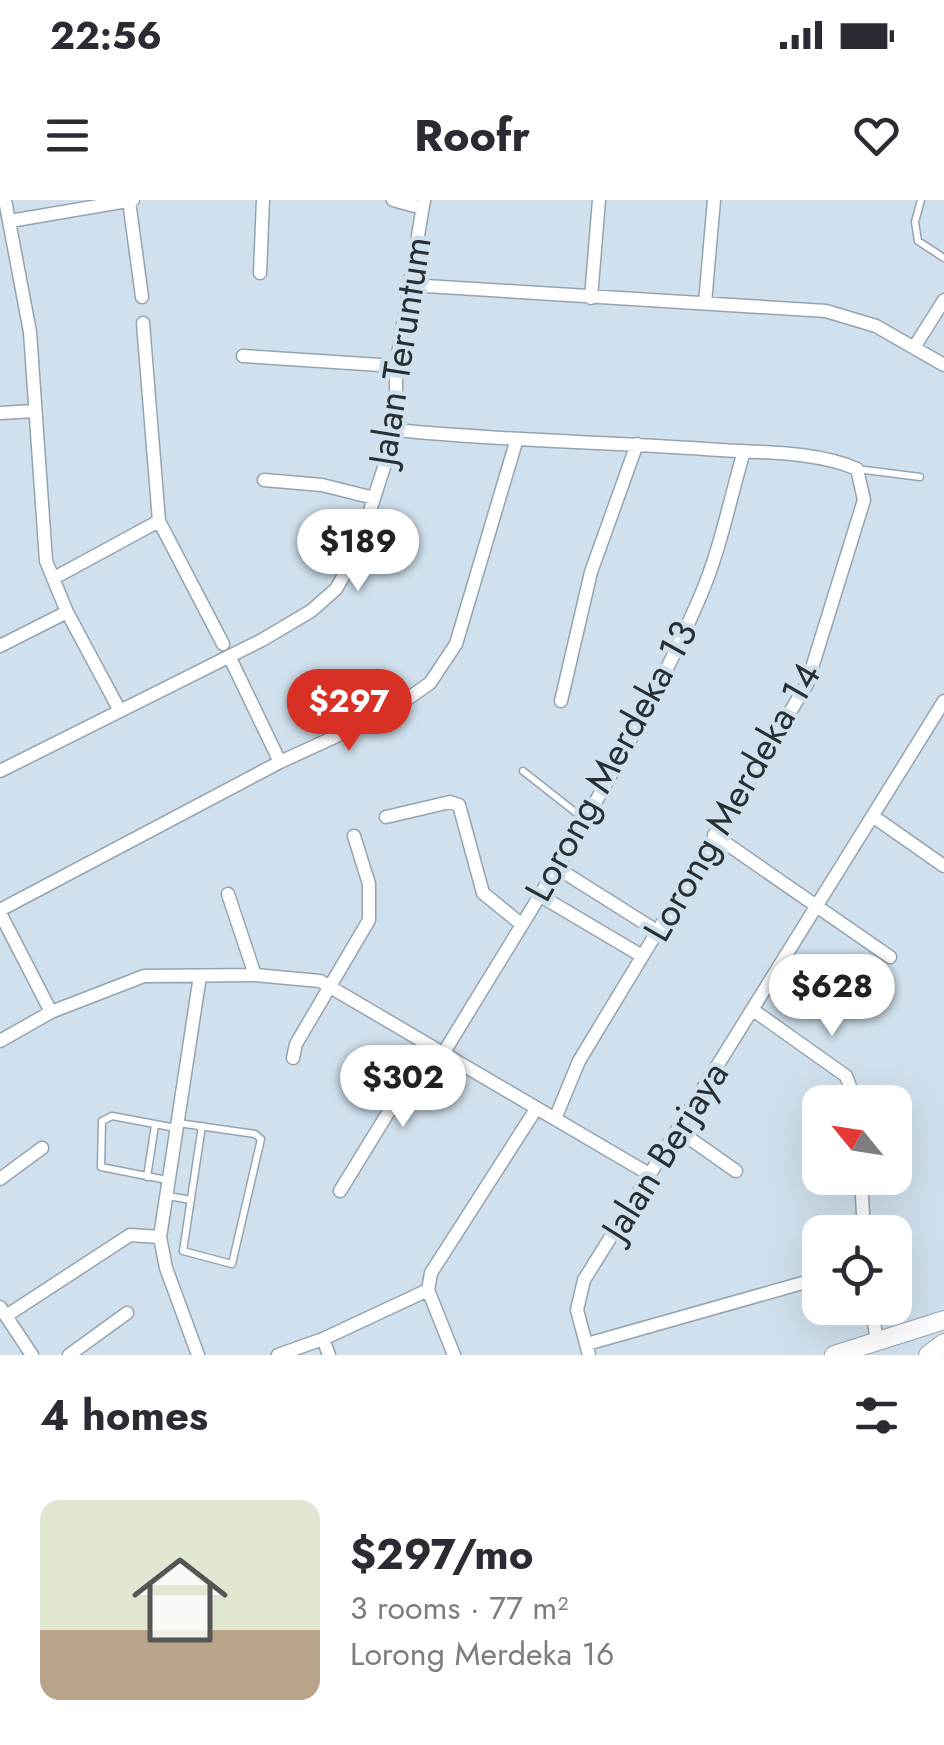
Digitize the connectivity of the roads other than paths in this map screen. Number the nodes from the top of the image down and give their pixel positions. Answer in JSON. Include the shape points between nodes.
{"nodes":[{"id":1,"x":5,"y":200,"type":"edge"},
{"id":2,"x":131,"y":200,"type":"edge"},
{"id":3,"x":263,"y":200,"type":"edge"},
{"id":4,"x":393,"y":200,"type":"edge"},
{"id":5,"x":600,"y":200,"type":"edge"},
{"id":6,"x":714,"y":200,"type":"edge"},
{"id":7,"x":921,"y":200,"type":"edge"},
{"id":8,"x":423,"y":204,"type":"edge"},
{"id":9,"x":10,"y":221,"type":"junction"},
{"id":10,"x":944,"y":258,"type":"edge"},
{"id":11,"x":260,"y":273,"type":"dead end"},
{"id":12,"x":410,"y":286,"type":"junction"},
{"id":13,"x":142,"y":298,"type":"dead end"},
{"id":14,"x":591,"y":298,"type":"junction"},
{"id":15,"x":944,"y":300,"type":"edge"},
{"id":16,"x":706,"y":302,"type":"junction"},
{"id":17,"x":143,"y":323,"type":"dead end"},
{"id":18,"x":916,"y":346,"type":"junction"},
{"id":19,"x":243,"y":356,"type":"dead end"},
{"id":20,"x":944,"y":365,"type":"edge"},
{"id":21,"x":396,"y":366,"type":"junction"},
{"id":22,"x":34,"y":411,"type":"junction"},
{"id":23,"x":0,"y":413,"type":"edge"},
{"id":24,"x":396,"y":430,"type":"junction"},
{"id":25,"x":516,"y":442,"type":"junction"},
{"id":26,"x":637,"y":444,"type":"junction"},
{"id":27,"x":744,"y":451,"type":"junction"},
{"id":28,"x":857,"y":469,"type":"junction"},
{"id":29,"x":920,"y":477,"type":"dead end"},
{"id":30,"x":264,"y":480,"type":"dead end"},
{"id":31,"x":374,"y":498,"type":"junction"},
{"id":32,"x":159,"y":521,"type":"junction"},
{"id":33,"x":54,"y":578,"type":"junction"},
{"id":34,"x":67,"y":612,"type":"junction"},
{"id":35,"x":223,"y":644,"type":"dead end"},
{"id":36,"x":0,"y":646,"type":"edge"},
{"id":37,"x":230,"y":658,"type":"junction"},
{"id":38,"x":561,"y":701,"type":"dead end"},
{"id":39,"x":944,"y":702,"type":"edge"},
{"id":40,"x":120,"y":711,"type":"junction"},
{"id":41,"x":280,"y":762,"type":"junction"},
{"id":42,"x":523,"y":771,"type":"dead end"},
{"id":43,"x":0,"y":772,"type":"edge"},
{"id":44,"x":386,"y":817,"type":"dead end"},
{"id":45,"x":874,"y":817,"type":"junction"},
{"id":46,"x":584,"y":819,"type":"junction"},
{"id":47,"x":714,"y":835,"type":"junction"},
{"id":48,"x":354,"y":836,"type":"dead end"},
{"id":49,"x":944,"y":866,"type":"edge"},
{"id":50,"x":557,"y":868,"type":"junction"},
{"id":51,"x":228,"y":894,"type":"dead end"},
{"id":52,"x":540,"y":896,"type":"junction"},
{"id":53,"x":817,"y":904,"type":"junction"},
{"id":54,"x":0,"y":911,"type":"edge"},
{"id":55,"x":521,"y":924,"type":"junction"},
{"id":56,"x":657,"y":931,"type":"junction"},
{"id":57,"x":642,"y":956,"type":"junction"},
{"id":58,"x":890,"y":957,"type":"dead end"},
{"id":59,"x":255,"y":975,"type":"junction"},
{"id":60,"x":200,"y":976,"type":"junction"},
{"id":61,"x":333,"y":985,"type":"junction"},
{"id":62,"x":753,"y":1010,"type":"junction"},
{"id":63,"x":51,"y":1012,"type":"junction"},
{"id":64,"x":0,"y":1041,"type":"edge"},
{"id":65,"x":429,"y":1046,"type":"junction"},
{"id":66,"x":443,"y":1054,"type":"junction"},
{"id":67,"x":293,"y":1058,"type":"dead end"},
{"id":68,"x":849,"y":1085,"type":"edge"},
{"id":69,"x":536,"y":1109,"type":"junction"},
{"id":70,"x":555,"y":1119,"type":"junction"},
{"id":71,"x":155,"y":1124,"type":"junction"},
{"id":72,"x":177,"y":1125,"type":"junction"},
{"id":73,"x":202,"y":1126,"type":"junction"},
{"id":74,"x":679,"y":1131,"type":"junction"},
{"id":75,"x":42,"y":1148,"type":"dead end"},
{"id":76,"x":736,"y":1172,"type":"dead end"},
{"id":77,"x":649,"y":1174,"type":"junction"},
{"id":78,"x":147,"y":1176,"type":"junction"},
{"id":79,"x":0,"y":1179,"type":"edge"},
{"id":80,"x":168,"y":1180,"type":"junction"},
{"id":81,"x":340,"y":1190,"type":"dead end"},
{"id":82,"x":166,"y":1196,"type":"junction"},
{"id":83,"x":191,"y":1200,"type":"junction"},
{"id":84,"x":160,"y":1238,"type":"junction"},
{"id":85,"x":802,"y":1284,"type":"edge"},
{"id":86,"x":428,"y":1290,"type":"junction"},
{"id":87,"x":3,"y":1311,"type":"edge"},
{"id":88,"x":127,"y":1313,"type":"dead end"},
{"id":89,"x":944,"y":1320,"type":"edge"},
{"id":90,"x":874,"y":1325,"type":"edge"},
{"id":91,"x":877,"y":1339,"type":"junction"},
{"id":92,"x":323,"y":1340,"type":"junction"},
{"id":93,"x":944,"y":1343,"type":"edge"},
{"id":94,"x":588,"y":1350,"type":"edge"},
{"id":95,"x":32,"y":1355,"type":"edge"},
{"id":96,"x":69,"y":1355,"type":"edge"},
{"id":97,"x":198,"y":1355,"type":"edge"},
{"id":98,"x":278,"y":1355,"type":"edge"},
{"id":99,"x":328,"y":1355,"type":"edge"},
{"id":100,"x":454,"y":1355,"type":"edge"},
{"id":101,"x":834,"y":1355,"type":"edge"},
{"id":102,"x":928,"y":1355,"type":"edge"}],
"edges":[{"from":1,"to":9,"type":"street"},
{"from":2,"to":9,"type":"street"},
{"from":2,"to":13,"type":"street"},
{"from":3,"to":11,"type":"street"},
{"from":4,"to":8,"type":"street"},
{"from":5,"to":14,"type":"street"},
{"from":6,"to":16,"type":"street"},
{"from":7,"to":10,"type":"lane","via":[[918,241]]},
{"from":8,"to":12,"type":"street","name":"Jalan Teruntum"},
{"from":9,"to":22,"type":"street","via":[[30,332]]},
{"from":12,"to":14,"type":"street"},
{"from":12,"to":21,"type":"street","name":"Jalan Teruntum"},
{"from":14,"to":16,"type":"street"},
{"from":15,"to":18,"type":"street"},
{"from":16,"to":18,"type":"street","via":[[844,314]]},
{"from":17,"to":32,"type":"street"},
{"from":18,"to":20,"type":"street"},
{"from":19,"to":21,"type":"street"},
{"from":21,"to":24,"type":"street","name":"Jalan Teruntum"},
{"from":22,"to":23,"type":"street"},
{"from":22,"to":33,"type":"street","via":[[46,562]]},
{"from":24,"to":25,"type":"street"},
{"from":24,"to":31,"type":"street","name":"Jalan Teruntum"},
{"from":25,"to":26,"type":"street"},
{"from":25,"to":41,"type":"street","via":[[445,666],[389,712]]},
{"from":26,"to":27,"type":"street"},
{"from":26,"to":38,"type":"street","via":[[592,572]]},
{"from":27,"to":28,"type":"street"},
{"from":27,"to":46,"type":"street","name":"Lorong Merdeka 13","via":[[702,594]]},
{"from":28,"to":29,"type":"lane"},
{"from":28,"to":47,"type":"street","name":"Lorong Merdeka 14","via":[[864,500],[815,666]]},
{"from":30,"to":31,"type":"street"},
{"from":31,"to":37,"type":"street","name":"Jalan Teruntum","via":[[356,554],[336,588],[311,611]]},
{"from":32,"to":33,"type":"street"},
{"from":32,"to":35,"type":"street"},
{"from":33,"to":34,"type":"street"},
{"from":34,"to":36,"type":"street"},
{"from":34,"to":40,"type":"street"},
{"from":37,"to":40,"type":"street","name":"Jalan Teruntum"},
{"from":37,"to":41,"type":"street"},
{"from":39,"to":45,"type":"street","name":"Jalan Berjaya"},
{"from":40,"to":43,"type":"street","name":"Jalan Teruntum"},
{"from":41,"to":54,"type":"street"},
{"from":42,"to":46,"type":"lane"},
{"from":44,"to":55,"type":"street","via":[[459,805],[483,893]]},
{"from":45,"to":49,"type":"street"},
{"from":45,"to":53,"type":"street","name":"Jalan Berjaya"},
{"from":46,"to":50,"type":"street","name":"Lorong Merdeka 13"},
{"from":47,"to":53,"type":"street"},
{"from":47,"to":56,"type":"street","name":"Lorong Merdeka 14"},
{"from":48,"to":61,"type":"street","via":[[369,884],[369,920]]},
{"from":50,"to":52,"type":"street","name":"Lorong Merdeka 13"},
{"from":50,"to":56,"type":"street"},
{"from":51,"to":59,"type":"street"},
{"from":52,"to":55,"type":"street","name":"Lorong Merdeka 13"},
{"from":52,"to":57,"type":"street"},
{"from":53,"to":58,"type":"street"},
{"from":53,"to":62,"type":"street","name":"Jalan Berjaya"},
{"from":54,"to":63,"type":"street"},
{"from":55,"to":66,"type":"street","name":"Lorong Merdeka 13"},
{"from":56,"to":57,"type":"street","name":"Lorong Merdeka 14"},
{"from":57,"to":70,"type":"street","name":"Lorong Merdeka 14","via":[[579,1062]]},
{"from":59,"to":60,"type":"street"},
{"from":59,"to":61,"type":"street"},
{"from":60,"to":63,"type":"street","via":[[144,976]]},
{"from":60,"to":72,"type":"street"},
{"from":61,"to":65,"type":"street"},
{"from":61,"to":67,"type":"street"},
{"from":62,"to":68,"type":"street"},
{"from":62,"to":74,"type":"street","name":"Jalan Berjaya"},
{"from":63,"to":64,"type":"street"},
{"from":65,"to":66,"type":"street"},
{"from":65,"to":81,"type":"street"},
{"from":66,"to":69,"type":"street"},
{"from":69,"to":70,"type":"street"},
{"from":69,"to":86,"type":"street","via":[[444,1250]]},
{"from":70,"to":77,"type":"street"},
{"from":71,"to":72,"type":"lane"},
{"from":71,"to":78,"type":"lane"},
{"from":71,"to":78,"type":"lane","via":[[112,1116],[102,1121],[101,1167]]},
{"from":72,"to":73,"type":"lane"},
{"from":72,"to":80,"type":"street"},
{"from":73,"to":83,"type":"lane"},
{"from":73,"to":83,"type":"lane","via":[[260,1139],[235,1262],[184,1253]]},
{"from":74,"to":76,"type":"street"},
{"from":74,"to":77,"type":"street","name":"Jalan Berjaya"},
{"from":75,"to":79,"type":"street"},
{"from":77,"to":94,"type":"street","name":"Jalan Berjaya","via":[[578,1293]]},
{"from":78,"to":80,"type":"lane"},
{"from":80,"to":82,"type":"street"},
{"from":82,"to":83,"type":"lane"},
{"from":82,"to":84,"type":"street"},
{"from":84,"to":87,"type":"street","via":[[130,1235]]},
{"from":84,"to":97,"type":"street"},
{"from":85,"to":94,"type":"street"},
{"from":86,"to":92,"type":"street"},
{"from":86,"to":100,"type":"street"},
{"from":87,"to":95,"type":"street"},
{"from":88,"to":96,"type":"street"},
{"from":89,"to":91,"type":"main road"},
{"from":90,"to":91,"type":"street"},
{"from":91,"to":101,"type":"main road"},
{"from":92,"to":98,"type":"street"},
{"from":92,"to":99,"type":"street"},
{"from":93,"to":102,"type":"main road"}]}
